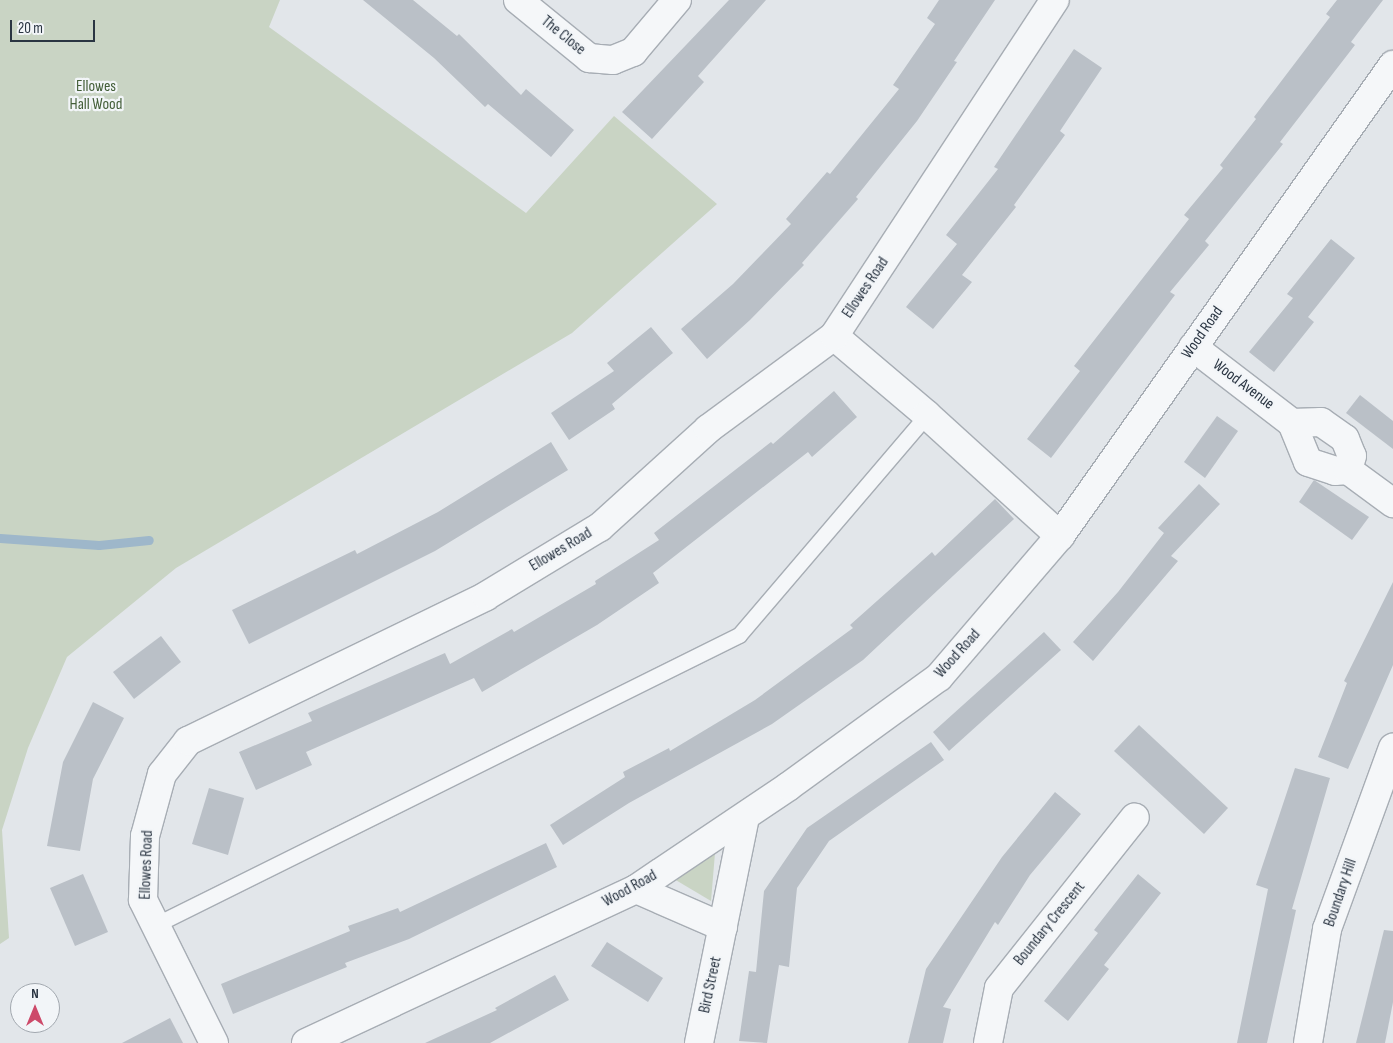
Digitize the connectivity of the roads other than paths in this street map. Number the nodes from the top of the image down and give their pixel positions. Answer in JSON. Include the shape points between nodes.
{"nodes":[{"id":1,"x":518,"y":0,"type":"edge"},
{"id":2,"x":677,"y":0,"type":"edge"},
{"id":3,"x":1055,"y":0,"type":"edge"},
{"id":4,"x":1393,"y":65,"type":"edge"},
{"id":5,"x":834,"y":336,"type":"junction"},
{"id":6,"x":1193,"y":347,"type":"junction"},
{"id":7,"x":927,"y":415,"type":"junction"},
{"id":8,"x":1292,"y":423,"type":"junction"},
{"id":9,"x":1348,"y":470,"type":"junction"},
{"id":10,"x":1393,"y":503,"type":"edge"},
{"id":11,"x":1060,"y":536,"type":"junction"},
{"id":12,"x":1393,"y":748,"type":"edge"},
{"id":13,"x":745,"y":817,"type":"junction"},
{"id":14,"x":1135,"y":817,"type":"dead end"},
{"id":15,"x":636,"y":889,"type":"junction"},
{"id":16,"x":155,"y":925,"type":"junction"},
{"id":17,"x":723,"y":927,"type":"junction"},
{"id":18,"x":214,"y":1043,"type":"edge"},
{"id":19,"x":306,"y":1043,"type":"edge"},
{"id":20,"x":699,"y":1043,"type":"edge"},
{"id":21,"x":988,"y":1043,"type":"edge"},
{"id":22,"x":1308,"y":1043,"type":"edge"}],
"edges":[{"from":1,"to":2,"type":"street","name":"The Close","via":[[589,58],[612,60],[633,52]]},
{"from":3,"to":5,"type":"street","name":"Ellowes Road"},
{"from":4,"to":6,"type":"street","name":"Wood Road"},
{"from":5,"to":7,"type":"street"},
{"from":5,"to":16,"type":"street","name":"Ellowes Road","via":[[708,429],[600,526],[486,596],[188,741],[162,774],[145,836],[143,900]]},
{"from":6,"to":8,"type":"street","name":"Wood Avenue"},
{"from":6,"to":11,"type":"street","name":"Wood Road"},
{"from":7,"to":11,"type":"street"},
{"from":7,"to":16,"type":"lane","via":[[739,635]]},
{"from":8,"to":9,"type":"street","via":[[1308,462],[1336,471]]},
{"from":8,"to":9,"type":"street","via":[[1320,422],[1345,439],[1352,456]]},
{"from":9,"to":10,"type":"street"},
{"from":11,"to":13,"type":"street","name":"Wood Road","via":[[939,678]]},
{"from":12,"to":22,"type":"street","name":"Boundary Hill","via":[[1327,929]]},
{"from":13,"to":15,"type":"street","name":"Wood Road"},
{"from":13,"to":17,"type":"street","name":"Bird Street"},
{"from":14,"to":21,"type":"street","name":"Boundary Crescent","via":[[999,988]]},
{"from":15,"to":17,"type":"street"},
{"from":15,"to":19,"type":"street","name":"Wood Road"},
{"from":16,"to":18,"type":"street","name":"Ellowes Road"},
{"from":17,"to":20,"type":"street","name":"Bird Street"}]}
